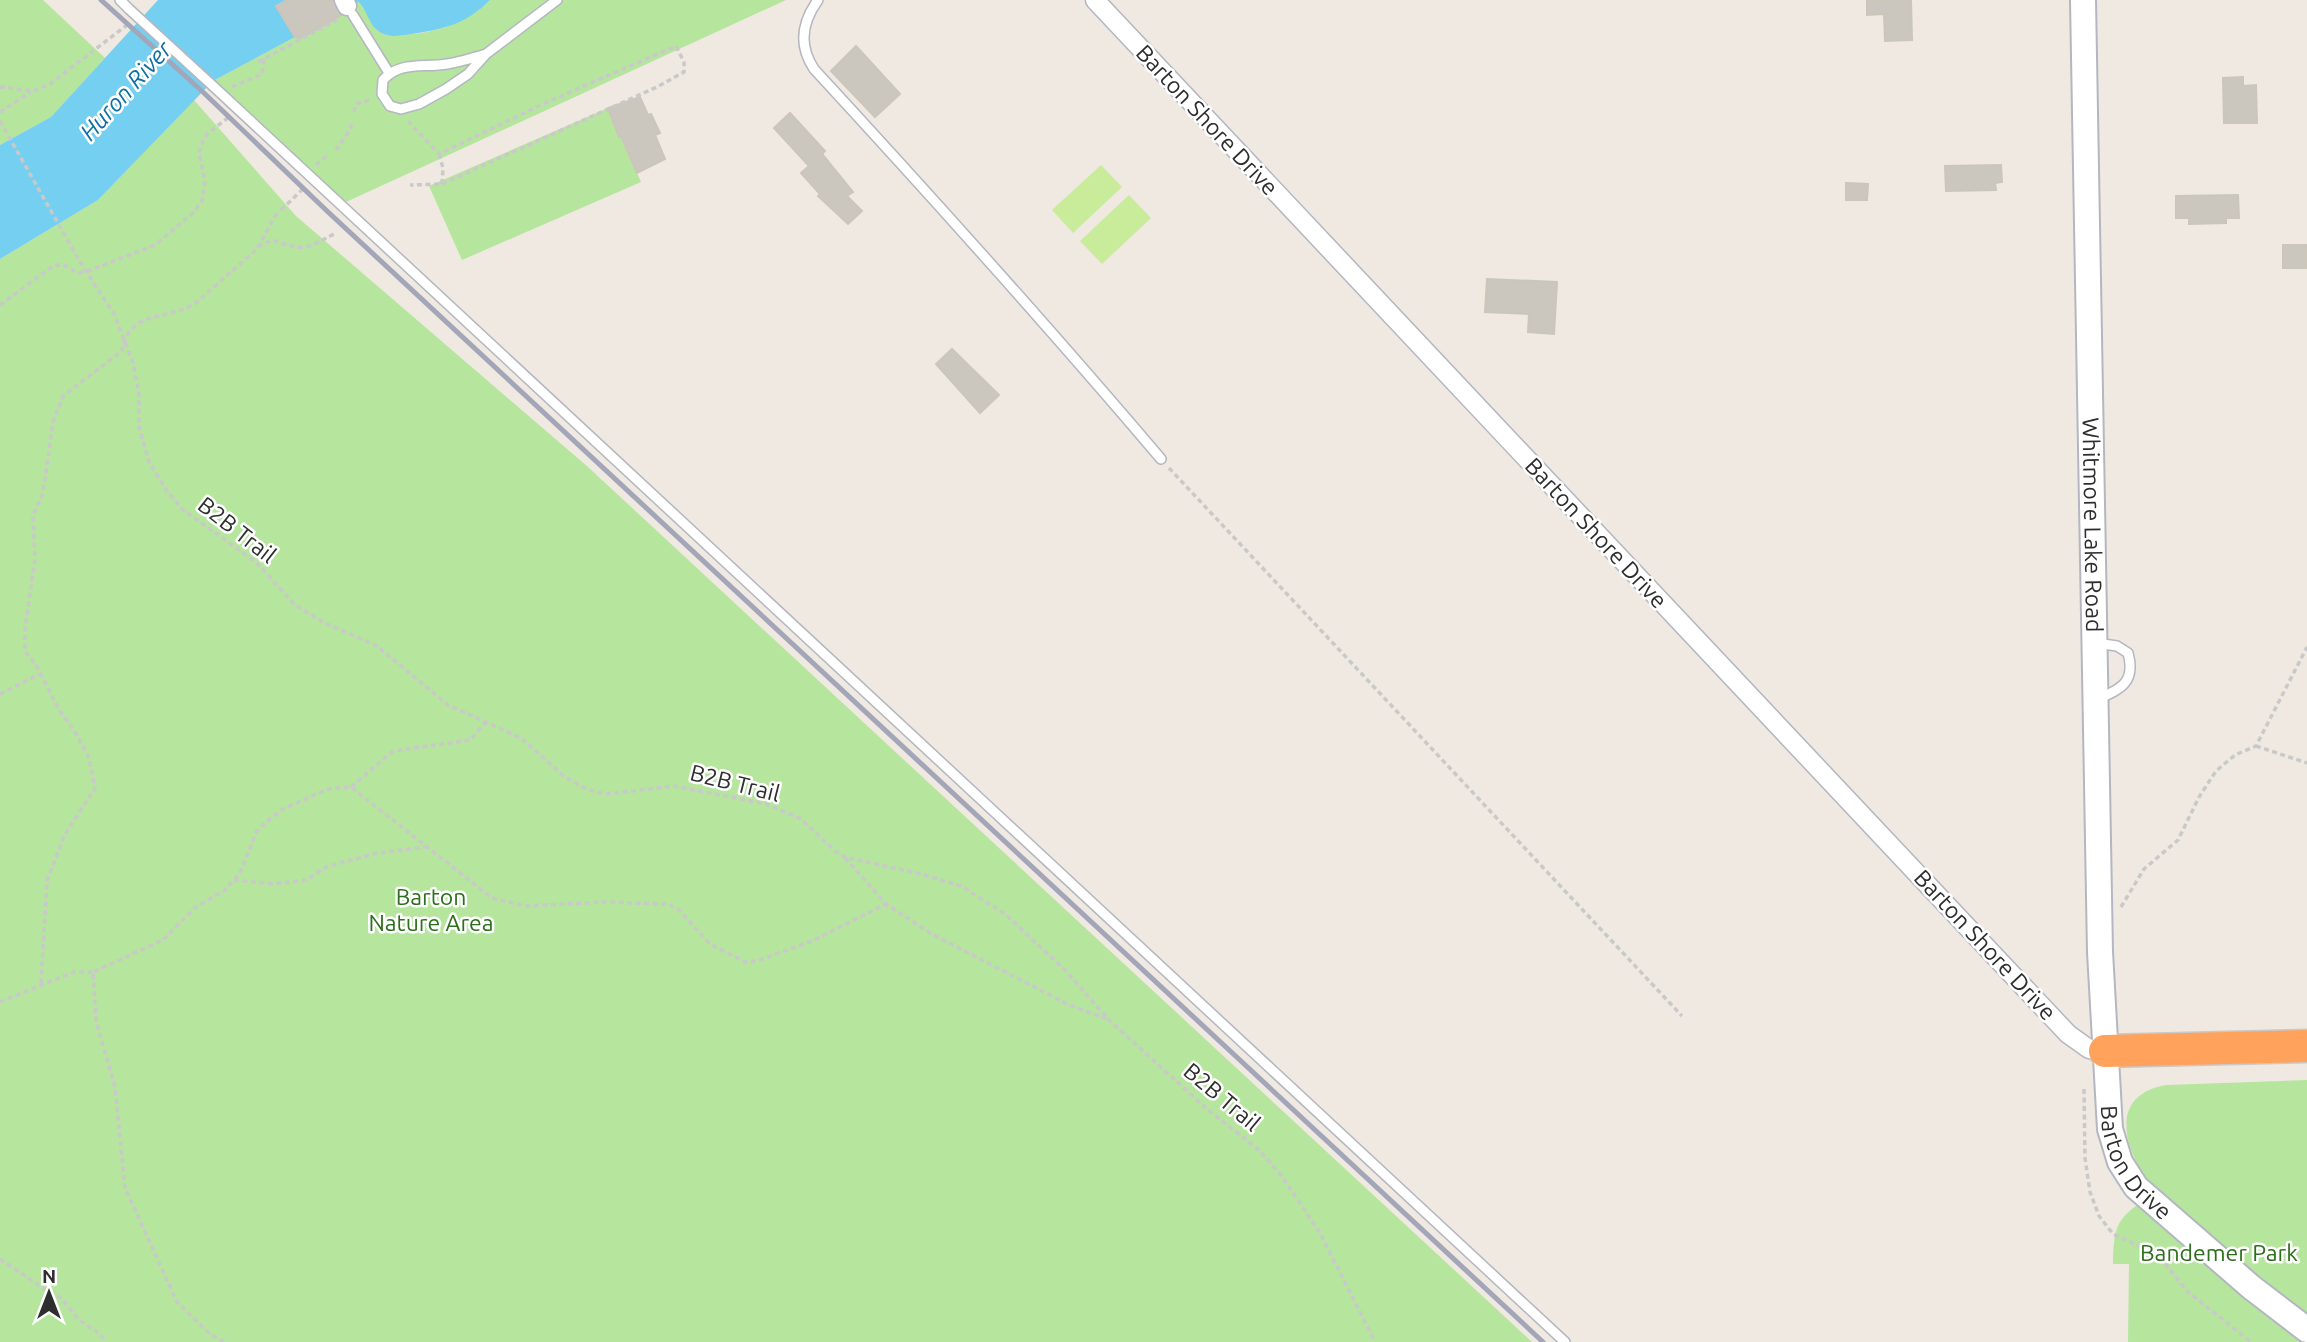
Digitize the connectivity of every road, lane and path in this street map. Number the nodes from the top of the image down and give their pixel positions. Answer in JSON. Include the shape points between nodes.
{"nodes":[{"id":1,"x":120,"y":0,"type":"edge"},
{"id":2,"x":557,"y":0,"type":"edge"},
{"id":3,"x":818,"y":0,"type":"edge"},
{"id":4,"x":1095,"y":0,"type":"edge"},
{"id":5,"x":2083,"y":0,"type":"edge"},
{"id":6,"x":348,"y":7,"type":"edge"},
{"id":7,"x":132,"y":13,"type":"junction"},
{"id":8,"x":335,"y":21,"type":"dead end"},
{"id":9,"x":486,"y":54,"type":"junction"},
{"id":10,"x":264,"y":59,"type":"junction"},
{"id":11,"x":258,"y":62,"type":"dead end"},
{"id":12,"x":389,"y":73,"type":"junction"},
{"id":13,"x":0,"y":87,"type":"edge"},
{"id":14,"x":33,"y":91,"type":"junction"},
{"id":15,"x":384,"y":96,"type":"junction"},
{"id":16,"x":236,"y":105,"type":"junction"},
{"id":17,"x":398,"y":108,"type":"junction"},
{"id":18,"x":0,"y":112,"type":"edge"},
{"id":19,"x":354,"y":112,"type":"dead end"},
{"id":20,"x":0,"y":122,"type":"edge"},
{"id":21,"x":352,"y":122,"type":"dead end"},
{"id":22,"x":336,"y":150,"type":"dead end"},
{"id":23,"x":439,"y":154,"type":"junction"},
{"id":24,"x":442,"y":184,"type":"junction"},
{"id":25,"x":410,"y":185,"type":"dead end"},
{"id":26,"x":277,"y":213,"type":"dead end"},
{"id":27,"x":336,"y":233,"type":"dead end"},
{"id":28,"x":257,"y":248,"type":"junction"},
{"id":29,"x":88,"y":271,"type":"junction"},
{"id":30,"x":0,"y":305,"type":"edge"},
{"id":31,"x":124,"y":336,"type":"junction"},
{"id":32,"x":1161,"y":459,"type":"joint"},
{"id":33,"x":2096,"y":643,"type":"junction"},
{"id":34,"x":2307,"y":647,"type":"edge"},
{"id":35,"x":40,"y":674,"type":"junction"},
{"id":36,"x":0,"y":694,"type":"edge"},
{"id":37,"x":2096,"y":699,"type":"junction"},
{"id":38,"x":486,"y":722,"type":"junction"},
{"id":39,"x":2256,"y":746,"type":"junction"},
{"id":40,"x":2307,"y":763,"type":"edge"},
{"id":41,"x":351,"y":787,"type":"junction"},
{"id":42,"x":426,"y":846,"type":"junction"},
{"id":43,"x":844,"y":857,"type":"junction"},
{"id":44,"x":234,"y":880,"type":"junction"},
{"id":45,"x":886,"y":904,"type":"junction"},
{"id":46,"x":2120,"y":909,"type":"dead end"},
{"id":47,"x":93,"y":972,"type":"junction"},
{"id":48,"x":41,"y":984,"type":"junction"},
{"id":49,"x":0,"y":1002,"type":"edge"},
{"id":50,"x":1682,"y":1016,"type":"dead end"},
{"id":51,"x":1109,"y":1020,"type":"junction"},
{"id":52,"x":2307,"y":1046,"type":"edge"},
{"id":53,"x":2106,"y":1062,"type":"junction"},
{"id":54,"x":2307,"y":1066,"type":"edge"},
{"id":55,"x":0,"y":1259,"type":"edge"},
{"id":56,"x":2307,"y":1329,"type":"edge"},
{"id":57,"x":105,"y":1342,"type":"edge"},
{"id":58,"x":223,"y":1342,"type":"edge"},
{"id":59,"x":1375,"y":1342,"type":"edge"},
{"id":60,"x":1565,"y":1342,"type":"edge"}],
"edges":[{"from":1,"to":7,"type":"lane"},
{"from":2,"to":9,"type":"lane"},
{"from":3,"to":32,"type":"lane","via":[[803,32],[811,65]]},
{"from":4,"to":53,"type":"street","name":"Barton Shore Drive","via":[[2068,1034]]},
{"from":5,"to":33,"type":"street","name":"Whitmore Lake Road"},
{"from":6,"to":12,"type":"lane"},
{"from":7,"to":14,"type":"path","via":[[121,32],[50,84]]},
{"from":7,"to":16,"type":"lane","bridge":true},
{"from":8,"to":10,"type":"path"},
{"from":9,"to":12,"type":"lane","via":[[445,65],[401,67]]},
{"from":9,"to":17,"type":"lane","via":[[446,89],[419,104]]},
{"from":10,"to":11,"type":"path"},
{"from":10,"to":16,"type":"path","via":[[262,74],[232,86],[240,97]]},
{"from":12,"to":15,"type":"lane","via":[[383,80]]},
{"from":13,"to":14,"type":"path"},
{"from":14,"to":18,"type":"path"},
{"from":15,"to":17,"type":"lane","via":[[390,106]]},
{"from":15,"to":19,"type":"path","via":[[356,104]]},
{"from":16,"to":29,"type":"path","via":[[203,141],[199,153],[205,181],[202,201],[193,213],[155,245]]},
{"from":16,"to":60,"type":"lane"},
{"from":17,"to":23,"type":"path"},
{"from":20,"to":29,"type":"path","name":"B2B Trail"},
{"from":21,"to":22,"type":"path"},
{"from":23,"to":24,"type":"path"},
{"from":23,"to":24,"type":"path","via":[[676,46],[684,62],[684,72],[657,88]]},
{"from":24,"to":25,"type":"path"},
{"from":26,"to":28,"type":"path"},
{"from":27,"to":28,"type":"path","via":[[298,249],[272,240]]},
{"from":28,"to":31,"type":"path","via":[[189,308],[144,318]]},
{"from":29,"to":30,"type":"path","via":[[78,273],[62,264],[52,267]]},
{"from":29,"to":31,"type":"path","name":"B2B Trail"},
{"from":31,"to":35,"type":"path","via":[[122,351],[63,396],[53,422],[43,493],[33,515],[35,559],[25,629],[25,651]]},
{"from":31,"to":38,"type":"path","name":"B2B Trail","via":[[133,363],[139,427],[149,462],[182,509],[257,563],[295,605],[377,646],[448,705]]},
{"from":32,"to":50,"type":"path"},
{"from":33,"to":37,"type":"street","name":"Whitmore Lake Road"},
{"from":33,"to":37,"type":"lane","via":[[2128,653],[2130,672],[2122,688]]},
{"from":34,"to":39,"type":"path"},
{"from":35,"to":36,"type":"path"},
{"from":35,"to":48,"type":"path","via":[[89,758],[95,788],[65,834],[47,881]]},
{"from":37,"to":53,"type":"street","name":"Whitmore Lake Road"},
{"from":38,"to":41,"type":"path","via":[[470,740],[393,751]]},
{"from":38,"to":43,"type":"path","name":"B2B Trail","via":[[522,738],[565,777],[586,789],[604,794],[674,786],[766,804],[801,819]]},
{"from":39,"to":40,"type":"path"},
{"from":39,"to":46,"type":"path","via":[[2216,771],[2178,840],[2144,869]]},
{"from":41,"to":42,"type":"path"},
{"from":41,"to":44,"type":"path","via":[[328,789],[265,823]]},
{"from":42,"to":44,"type":"path","via":[[328,866],[306,880],[273,884]]},
{"from":42,"to":45,"type":"path","via":[[492,898],[514,904],[668,904],[710,944],[745,962],[812,942]]},
{"from":43,"to":45,"type":"path"},
{"from":43,"to":51,"type":"path","name":"B2B Trail","via":[[948,882],[984,900],[1066,971]]},
{"from":44,"to":47,"type":"path","via":[[195,908],[163,940]]},
{"from":45,"to":51,"type":"path","via":[[976,957],[1067,1004]]},
{"from":47,"to":48,"type":"path","via":[[74,972]]},
{"from":47,"to":58,"type":"path","via":[[96,1021],[115,1087],[125,1188],[177,1302]]},
{"from":48,"to":49,"type":"path"},
{"from":51,"to":59,"type":"path","name":"B2B Trail","via":[[1282,1175],[1320,1233]]},
{"from":52,"to":53,"type":"highway"},
{"from":53,"to":54,"type":"highway"},
{"from":53,"to":56,"type":"street","name":"Barton Drive","via":[[2112,1137],[2120,1162],[2136,1187]]},
{"from":55,"to":57,"type":"path","via":[[61,1298]]}]}
